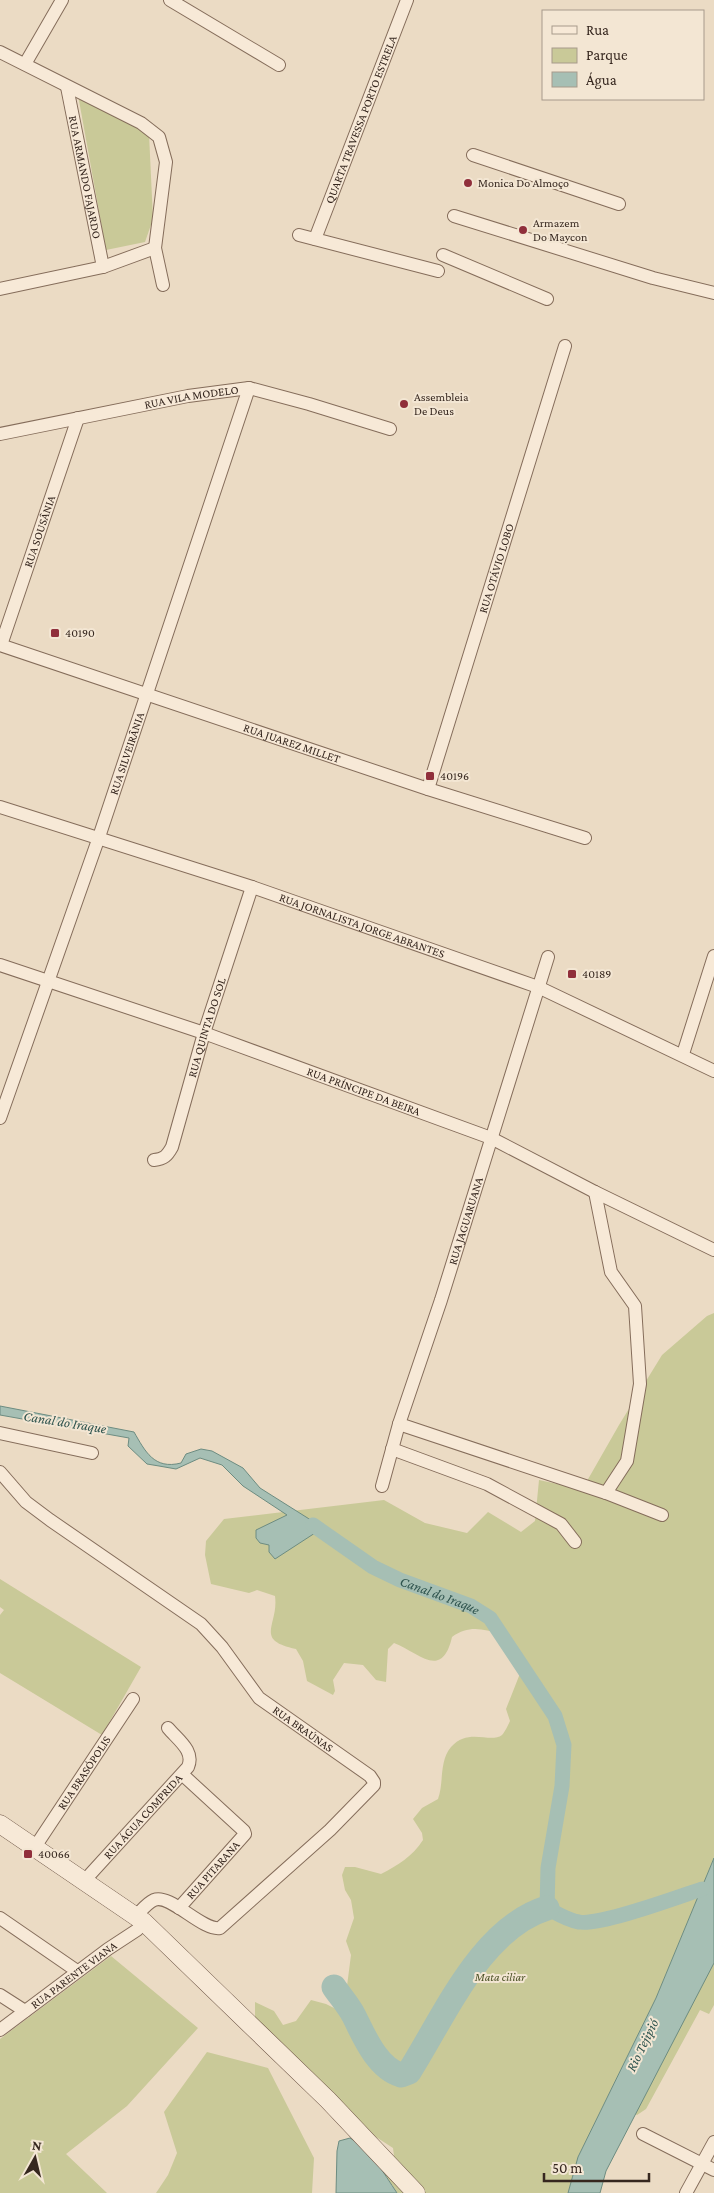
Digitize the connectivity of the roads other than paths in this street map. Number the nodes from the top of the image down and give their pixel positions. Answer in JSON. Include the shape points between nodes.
{"nodes":[{"id":1,"x":62,"y":0,"type":"edge"},
{"id":2,"x":170,"y":0,"type":"edge"},
{"id":3,"x":407,"y":0,"type":"edge"},
{"id":4,"x":0,"y":52,"type":"edge"},
{"id":5,"x":25,"y":64,"type":"junction"},
{"id":6,"x":279,"y":65,"type":"dead end"},
{"id":7,"x":67,"y":87,"type":"junction"},
{"id":8,"x":473,"y":155,"type":"dead end"},
{"id":9,"x":618,"y":204,"type":"dead end"},
{"id":10,"x":454,"y":216,"type":"dead end"},
{"id":11,"x":299,"y":235,"type":"dead end"},
{"id":12,"x":315,"y":239,"type":"junction"},
{"id":13,"x":155,"y":248,"type":"junction"},
{"id":14,"x":443,"y":255,"type":"dead end"},
{"id":15,"x":103,"y":267,"type":"junction"},
{"id":16,"x":438,"y":270,"type":"dead end"},
{"id":17,"x":163,"y":285,"type":"dead end"},
{"id":18,"x":0,"y":289,"type":"edge"},
{"id":19,"x":714,"y":293,"type":"edge"},
{"id":20,"x":547,"y":298,"type":"dead end"},
{"id":21,"x":564,"y":346,"type":"dead end"},
{"id":22,"x":249,"y":388,"type":"junction"},
{"id":23,"x":78,"y":418,"type":"junction"},
{"id":24,"x":390,"y":429,"type":"dead end"},
{"id":25,"x":0,"y":434,"type":"edge"},
{"id":26,"x":0,"y":645,"type":"edge"},
{"id":27,"x":146,"y":695,"type":"junction"},
{"id":28,"x":428,"y":789,"type":"junction"},
{"id":29,"x":0,"y":807,"type":"edge"},
{"id":30,"x":99,"y":837,"type":"junction"},
{"id":31,"x":585,"y":838,"type":"dead end"},
{"id":32,"x":252,"y":887,"type":"junction"},
{"id":33,"x":714,"y":956,"type":"edge"},
{"id":34,"x":548,"y":957,"type":"dead end"},
{"id":35,"x":0,"y":965,"type":"edge"},
{"id":36,"x":50,"y":982,"type":"junction"},
{"id":37,"x":538,"y":987,"type":"junction"},
{"id":38,"x":204,"y":1033,"type":"junction"},
{"id":39,"x":683,"y":1054,"type":"junction"},
{"id":40,"x":714,"y":1071,"type":"edge"},
{"id":41,"x":0,"y":1118,"type":"edge"},
{"id":42,"x":491,"y":1138,"type":"junction"},
{"id":43,"x":154,"y":1160,"type":"dead end"},
{"id":44,"x":595,"y":1192,"type":"junction"},
{"id":45,"x":714,"y":1250,"type":"edge"},
{"id":46,"x":399,"y":1424,"type":"junction"},
{"id":47,"x":0,"y":1433,"type":"edge"},
{"id":48,"x":392,"y":1449,"type":"junction"},
{"id":49,"x":92,"y":1453,"type":"dead end"},
{"id":50,"x":0,"y":1472,"type":"edge"},
{"id":51,"x":382,"y":1486,"type":"dead end"},
{"id":52,"x":606,"y":1493,"type":"junction"},
{"id":53,"x":662,"y":1515,"type":"dead end"},
{"id":54,"x":575,"y":1542,"type":"dead end"},
{"id":55,"x":133,"y":1699,"type":"dead end"},
{"id":56,"x":168,"y":1728,"type":"dead end"},
{"id":57,"x":183,"y":1775,"type":"junction"},
{"id":58,"x":0,"y":1824,"type":"edge"},
{"id":59,"x":35,"y":1847,"type":"junction"},
{"id":60,"x":85,"y":1880,"type":"junction"},
{"id":61,"x":179,"y":1908,"type":"junction"},
{"id":62,"x":0,"y":1918,"type":"edge"},
{"id":63,"x":140,"y":1919,"type":"junction"},
{"id":64,"x":78,"y":1971,"type":"junction"},
{"id":65,"x":0,"y":1995,"type":"edge"},
{"id":66,"x":25,"y":2011,"type":"junction"},
{"id":67,"x":0,"y":2030,"type":"edge"},
{"id":68,"x":643,"y":2134,"type":"dead end"},
{"id":69,"x":714,"y":2142,"type":"edge"},
{"id":70,"x":702,"y":2164,"type":"junction"},
{"id":71,"x":714,"y":2170,"type":"edge"},
{"id":72,"x":416,"y":2193,"type":"edge"},
{"id":73,"x":686,"y":2193,"type":"edge"}],
"edges":[{"from":1,"to":5,"type":"street"},
{"from":2,"to":6,"type":"street"},
{"from":3,"to":12,"type":"street","name":"QUARTA TRAVESSA PORTO ESTRELA"},
{"from":4,"to":5,"type":"street"},
{"from":5,"to":7,"type":"street"},
{"from":7,"to":13,"type":"street","via":[[141,123],[159,137],[166,162]]},
{"from":7,"to":15,"type":"street","name":"RUA ARMANDO FAJARDO"},
{"from":8,"to":9,"type":"street"},
{"from":10,"to":19,"type":"street","via":[[652,278]]},
{"from":11,"to":12,"type":"street"},
{"from":12,"to":16,"type":"street"},
{"from":13,"to":15,"type":"street"},
{"from":13,"to":17,"type":"street"},
{"from":14,"to":20,"type":"street"},
{"from":15,"to":18,"type":"street"},
{"from":21,"to":28,"type":"street","name":"RUA OTÁVIO LOBO"},
{"from":22,"to":23,"type":"street","name":"RUA VILA MODELO","via":[[188,396]]},
{"from":22,"to":24,"type":"street","name":"RUA VILA MODELO"},
{"from":22,"to":27,"type":"street","name":"RUA SILVEIRÂNIA"},
{"from":23,"to":25,"type":"street","name":"RUA VILA MODELO"},
{"from":23,"to":26,"type":"street","name":"RUA SOUSÂNIA"},
{"from":26,"to":27,"type":"street","name":"RUA JUAREZ MILLET"},
{"from":27,"to":28,"type":"street","name":"RUA JUAREZ MILLET"},
{"from":27,"to":30,"type":"street","name":"RUA SILVEIRÂNIA"},
{"from":28,"to":31,"type":"street","name":"RUA JUAREZ MILLET"},
{"from":29,"to":30,"type":"street","name":"RUA JORNALISTA JORGE ABRANTES"},
{"from":30,"to":32,"type":"street","name":"RUA JORNALISTA JORGE ABRANTES"},
{"from":30,"to":36,"type":"street","name":"RUA SILVEIRÂNIA"},
{"from":32,"to":37,"type":"street","name":"RUA JORNALISTA JORGE ABRANTES"},
{"from":32,"to":38,"type":"street","name":"RUA QUINTA DO SOL"},
{"from":33,"to":39,"type":"street"},
{"from":34,"to":37,"type":"street","name":"RUA JAGUARUANA"},
{"from":35,"to":36,"type":"street","name":"RUA PRÍNCIPE DA BEIRA"},
{"from":36,"to":38,"type":"street","name":"RUA PRÍNCIPE DA BEIRA"},
{"from":36,"to":41,"type":"street","name":"RUA SILVEIRÂNIA"},
{"from":37,"to":39,"type":"street","name":"RUA JORNALISTA JORGE ABRANTES"},
{"from":37,"to":42,"type":"street","name":"RUA JAGUARUANA"},
{"from":38,"to":42,"type":"street","name":"RUA PRÍNCIPE DA BEIRA"},
{"from":38,"to":43,"type":"street","name":"RUA QUINTA DO SOL","via":[[172,1147],[167,1155]]},
{"from":39,"to":40,"type":"street","name":"RUA JORNALISTA JORGE ABRANTES"},
{"from":42,"to":44,"type":"street","name":"RUA PRÍNCIPE DA BEIRA"},
{"from":42,"to":46,"type":"street","name":"RUA JAGUARUANA","via":[[442,1300]]},
{"from":44,"to":45,"type":"street","name":"RUA PRÍNCIPE DA BEIRA"},
{"from":44,"to":52,"type":"street","via":[[611,1272],[635,1306],[640,1384],[627,1461]]},
{"from":46,"to":48,"type":"street","name":"RUA JAGUARUANA"},
{"from":46,"to":52,"type":"street"},
{"from":47,"to":49,"type":"street"},
{"from":48,"to":51,"type":"street","name":"RUA JAGUARUANA"},
{"from":48,"to":54,"type":"street","via":[[487,1484],[561,1524]]},
{"from":50,"to":61,"type":"street","name":"RUA BRAÚNAS","via":[[26,1502],[201,1624],[259,1698],[374,1782],[330,1830],[220,1928],[211,1928]]},
{"from":52,"to":53,"type":"street"},
{"from":55,"to":59,"type":"street","name":"RUA BRASÓPOLIS"},
{"from":56,"to":57,"type":"street","name":"RUA ÁGUA COMPRIDA","via":[[191,1754],[192,1760]]},
{"from":57,"to":60,"type":"street","name":"RUA ÁGUA COMPRIDA"},
{"from":57,"to":61,"type":"street","name":"RUA PITARANA","via":[[244,1831],[243,1839]]},
{"from":58,"to":59,"type":"main road"},
{"from":59,"to":60,"type":"main road"},
{"from":60,"to":63,"type":"main road"},
{"from":61,"to":63,"type":"street","name":"RUA BRAÚNAS","via":[[154,1900]]},
{"from":62,"to":64,"type":"street"},
{"from":63,"to":64,"type":"street","name":"RUA PARENTE VIANA","via":[[137,1930]]},
{"from":63,"to":72,"type":"main road","via":[[328,2100]]},
{"from":64,"to":66,"type":"street","name":"RUA PARENTE VIANA"},
{"from":65,"to":66,"type":"street"},
{"from":66,"to":67,"type":"street","name":"RUA PARENTE VIANA"},
{"from":68,"to":70,"type":"street"},
{"from":69,"to":70,"type":"street"},
{"from":70,"to":71,"type":"street"},
{"from":70,"to":73,"type":"street"}]}
